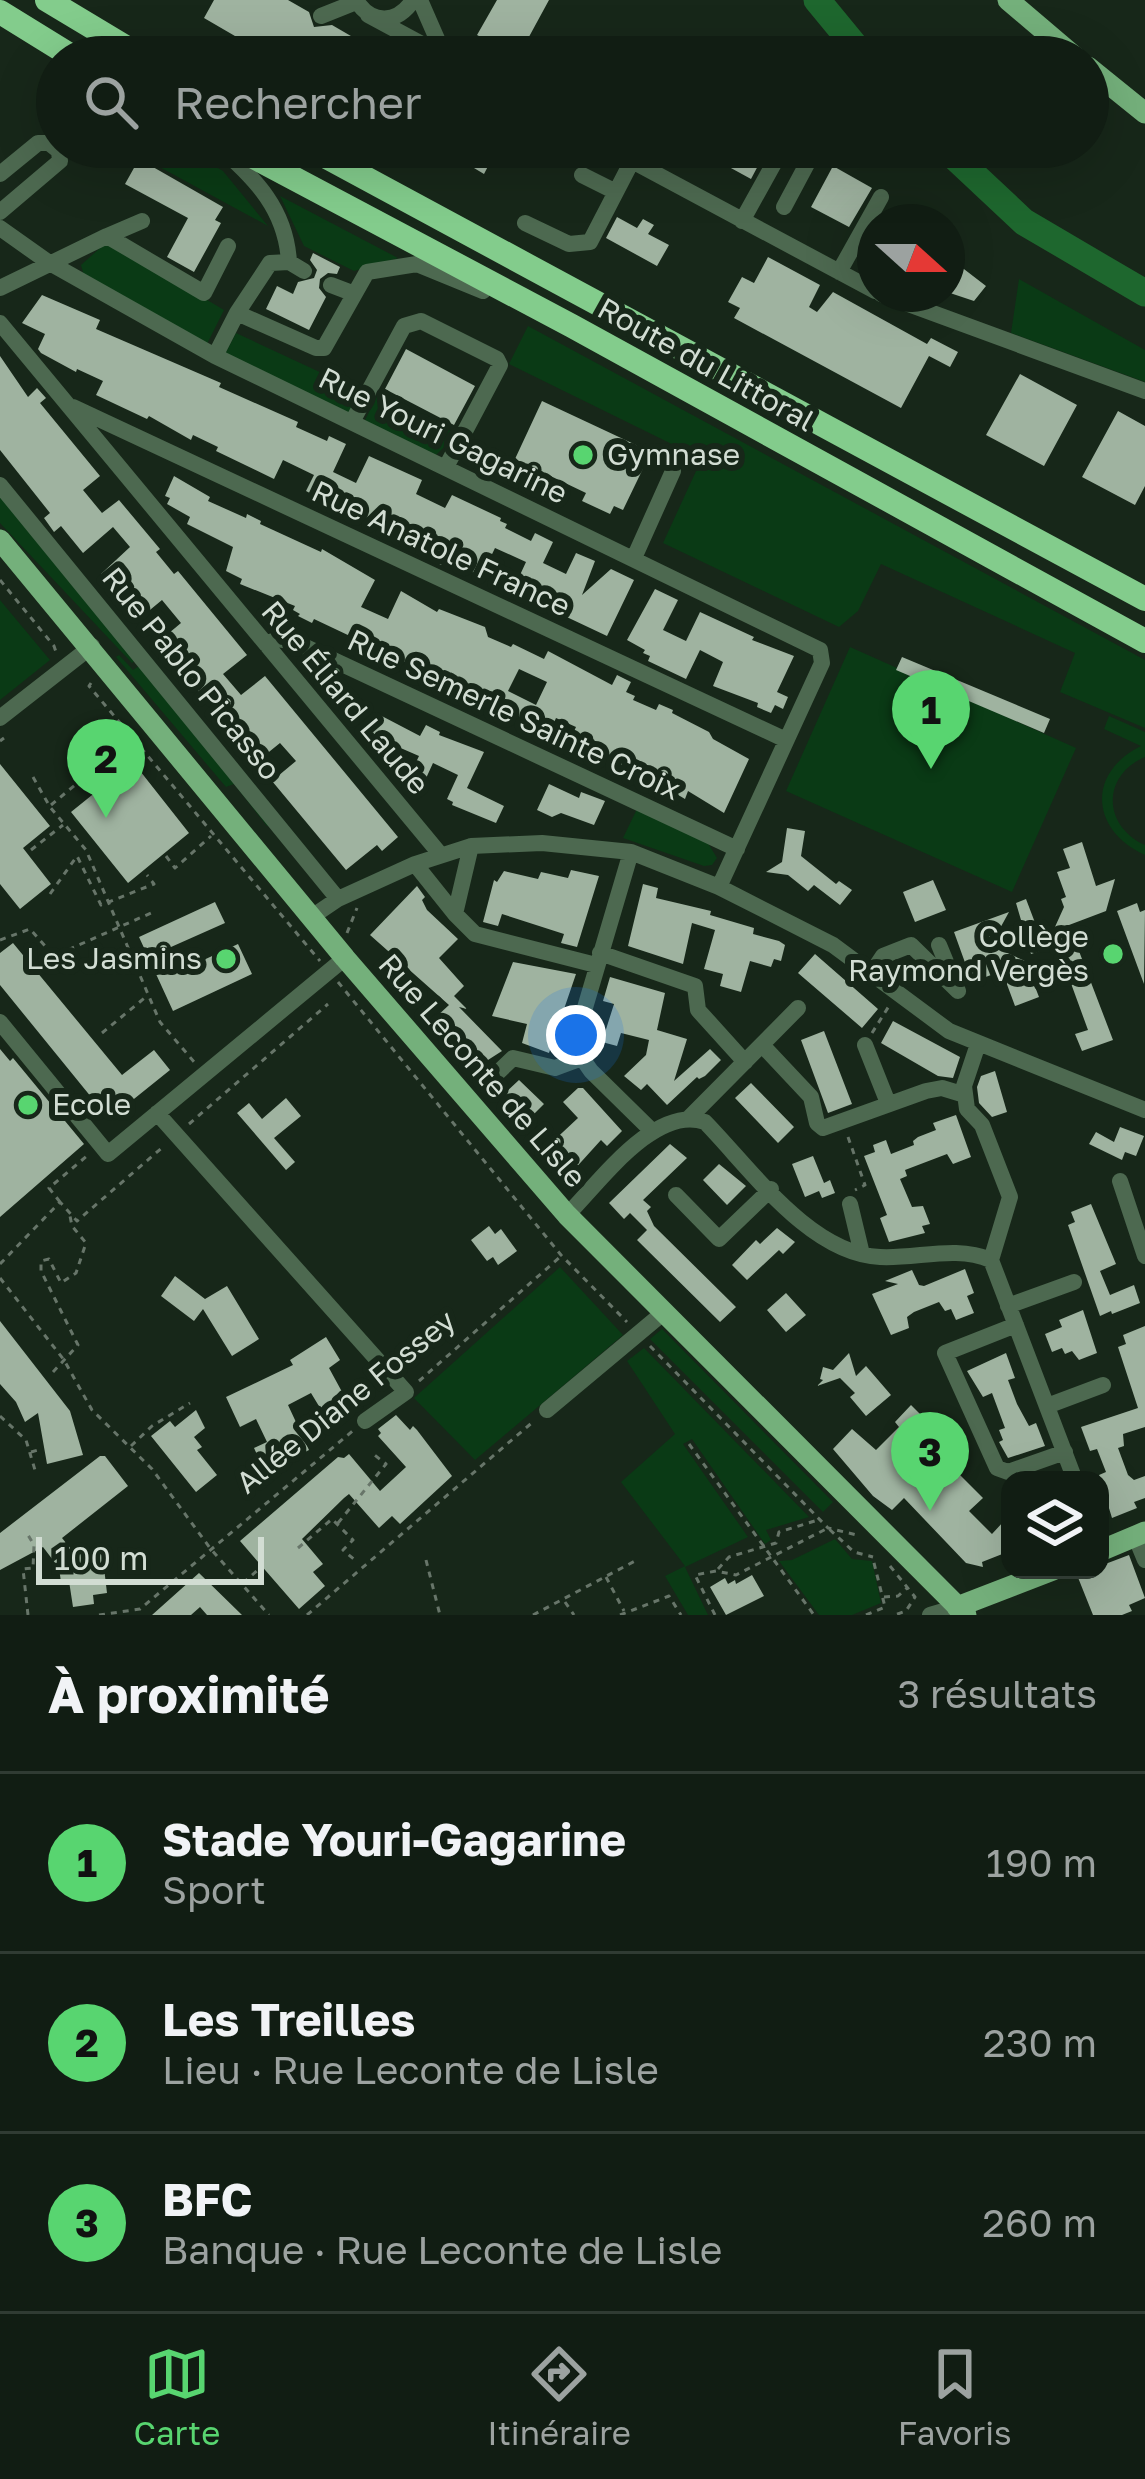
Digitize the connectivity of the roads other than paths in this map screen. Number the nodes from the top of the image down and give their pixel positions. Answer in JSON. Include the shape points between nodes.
{"nodes":[{"id":1,"x":47,"y":0,"type":"edge"},
{"id":2,"x":417,"y":0,"type":"edge"},
{"id":3,"x":1008,"y":0,"type":"edge"},
{"id":4,"x":360,"y":6,"type":"edge"},
{"id":5,"x":0,"y":11,"type":"edge"},
{"id":6,"x":321,"y":16,"type":"dead end"},
{"id":7,"x":40,"y":36,"type":"edge"},
{"id":8,"x":107,"y":36,"type":"edge"},
{"id":9,"x":411,"y":36,"type":"edge"},
{"id":10,"x":435,"y":36,"type":"edge"},
{"id":11,"x":1050,"y":36,"type":"edge"},
{"id":12,"x":1109,"y":85,"type":"edge"},
{"id":13,"x":1145,"y":113,"type":"edge"},
{"id":14,"x":36,"y":145,"type":"edge"},
{"id":15,"x":52,"y":168,"type":"edge"},
{"id":16,"x":243,"y":168,"type":"edge"},
{"id":17,"x":275,"y":168,"type":"edge"},
{"id":18,"x":347,"y":168,"type":"edge"},
{"id":19,"x":628,"y":168,"type":"edge"},
{"id":20,"x":645,"y":168,"type":"edge"},
{"id":21,"x":771,"y":168,"type":"edge"},
{"id":22,"x":805,"y":168,"type":"edge"},
{"id":23,"x":0,"y":174,"type":"edge"},
{"id":24,"x":582,"y":175,"type":"dead end"},
{"id":25,"x":616,"y":192,"type":"junction"},
{"id":26,"x":881,"y":197,"type":"dead end"},
{"id":27,"x":784,"y":207,"type":"dead end"},
{"id":28,"x":0,"y":212,"type":"edge"},
{"id":29,"x":142,"y":221,"type":"dead end"},
{"id":30,"x":742,"y":221,"type":"junction"},
{"id":31,"x":525,"y":223,"type":"dead end"},
{"id":32,"x":0,"y":228,"type":"edge"},
{"id":33,"x":107,"y":236,"type":"junction"},
{"id":34,"x":228,"y":246,"type":"dead end"},
{"id":35,"x":48,"y":262,"type":"junction"},
{"id":36,"x":838,"y":272,"type":"junction"},
{"id":37,"x":857,"y":282,"type":"edge"},
{"id":38,"x":331,"y":285,"type":"dead end"},
{"id":39,"x":0,"y":288,"type":"edge"},
{"id":40,"x":352,"y":293,"type":"junction"},
{"id":41,"x":929,"y":312,"type":"edge"},
{"id":42,"x":237,"y":313,"type":"junction"},
{"id":43,"x":0,"y":323,"type":"edge"},
{"id":44,"x":572,"y":326,"type":"junction"},
{"id":45,"x":215,"y":356,"type":"junction"},
{"id":46,"x":1145,"y":392,"type":"edge"},
{"id":47,"x":73,"y":407,"type":"junction"},
{"id":48,"x":352,"y":422,"type":"junction"},
{"id":49,"x":139,"y":438,"type":"junction"},
{"id":50,"x":118,"y":464,"type":"junction"},
{"id":51,"x":446,"y":467,"type":"junction"},
{"id":52,"x":674,"y":472,"type":"dead end"},
{"id":53,"x":0,"y":485,"type":"edge"},
{"id":54,"x":934,"y":524,"type":"junction"},
{"id":55,"x":0,"y":540,"type":"edge"},
{"id":56,"x":634,"y":558,"type":"junction"},
{"id":57,"x":1145,"y":599,"type":"edge"},
{"id":58,"x":1145,"y":641,"type":"edge"},
{"id":59,"x":266,"y":644,"type":"junction"},
{"id":60,"x":1145,"y":650,"type":"edge"},
{"id":61,"x":97,"y":653,"type":"junction"},
{"id":62,"x":0,"y":718,"type":"edge"},
{"id":63,"x":786,"y":740,"type":"junction"},
{"id":64,"x":471,"y":846,"type":"junction"},
{"id":65,"x":737,"y":849,"type":"junction"},
{"id":66,"x":631,"y":852,"type":"junction"},
{"id":67,"x":440,"y":854,"type":"junction"},
{"id":68,"x":415,"y":864,"type":"junction"},
{"id":69,"x":718,"y":886,"type":"junction"},
{"id":70,"x":338,"y":899,"type":"junction"},
{"id":71,"x":455,"y":914,"type":"junction"},
{"id":72,"x":313,"y":916,"type":"junction"},
{"id":73,"x":939,"y":945,"type":"dead end"},
{"id":74,"x":340,"y":955,"type":"junction"},
{"id":75,"x":598,"y":959,"type":"junction"},
{"id":76,"x":873,"y":971,"type":"junction"},
{"id":77,"x":798,"y":1008,"type":"dead end"},
{"id":78,"x":0,"y":1022,"type":"edge"},
{"id":79,"x":978,"y":1044,"type":"junction"},
{"id":80,"x":865,"y":1045,"type":"road end"},
{"id":81,"x":763,"y":1046,"type":"junction"},
{"id":82,"x":582,"y":1058,"type":"junction"},
{"id":83,"x":745,"y":1062,"type":"junction"},
{"id":84,"x":489,"y":1081,"type":"dead end"},
{"id":85,"x":965,"y":1096,"type":"junction"},
{"id":86,"x":888,"y":1102,"type":"junction"},
{"id":87,"x":1145,"y":1110,"type":"edge"},
{"id":88,"x":157,"y":1113,"type":"junction"},
{"id":89,"x":690,"y":1117,"type":"junction"},
{"id":90,"x":651,"y":1130,"type":"junction"},
{"id":91,"x":1120,"y":1181,"type":"dead end"},
{"id":92,"x":771,"y":1190,"type":"junction"},
{"id":93,"x":676,"y":1195,"type":"dead end"},
{"id":94,"x":850,"y":1204,"type":"road end"},
{"id":95,"x":567,"y":1215,"type":"junction"},
{"id":96,"x":862,"y":1254,"type":"junction"},
{"id":97,"x":1145,"y":1256,"type":"edge"},
{"id":98,"x":991,"y":1260,"type":"junction"},
{"id":99,"x":1074,"y":1282,"type":"dead end"},
{"id":100,"x":1009,"y":1306,"type":"junction"},
{"id":101,"x":663,"y":1313,"type":"junction"},
{"id":102,"x":1016,"y":1325,"type":"junction"},
{"id":103,"x":1102,"y":1385,"type":"dead end"},
{"id":104,"x":1047,"y":1406,"type":"junction"},
{"id":105,"x":547,"y":1410,"type":"road end"},
{"id":106,"x":365,"y":1421,"type":"road end"},
{"id":107,"x":1065,"y":1452,"type":"junction"},
{"id":108,"x":1072,"y":1471,"type":"edge"},
{"id":109,"x":1140,"y":1534,"type":"edge"},
{"id":110,"x":1109,"y":1546,"type":"edge"},
{"id":111,"x":1145,"y":1560,"type":"edge"},
{"id":112,"x":1030,"y":1579,"type":"edge"},
{"id":113,"x":1008,"y":1588,"type":"junction"},
{"id":114,"x":961,"y":1611,"type":"edge"},
{"id":115,"x":930,"y":1615,"type":"edge"},
{"id":116,"x":995,"y":1615,"type":"edge"}],
"edges":[{"from":1,"to":8,"type":"highway"},
{"from":2,"to":4,"type":"street","via":[[388,19]]},
{"from":2,"to":10,"type":"street"},
{"from":3,"to":11,"type":"main road"},
{"from":4,"to":6,"type":"street"},
{"from":4,"to":9,"type":"street"},
{"from":5,"to":7,"type":"highway"},
{"from":12,"to":13,"type":"main road"},
{"from":14,"to":23,"type":"street"},
{"from":15,"to":28,"type":"street"},
{"from":16,"to":42,"type":"street","via":[[281,220],[297,266],[270,263]]},
{"from":17,"to":44,"type":"highway","name":"Route du Littoral"},
{"from":18,"to":57,"type":"highway","name":"Route du Littoral"},
{"from":19,"to":25,"type":"street"},
{"from":20,"to":30,"type":"street"},
{"from":21,"to":30,"type":"street"},
{"from":22,"to":27,"type":"street"},
{"from":24,"to":25,"type":"street"},
{"from":25,"to":31,"type":"street","via":[[590,242],[569,244]]},
{"from":26,"to":36,"type":"street"},
{"from":29,"to":33,"type":"street"},
{"from":30,"to":36,"type":"street"},
{"from":32,"to":35,"type":"street","name":"Rue Youri Gagarine"},
{"from":33,"to":34,"type":"street","via":[[204,293]]},
{"from":33,"to":35,"type":"street"},
{"from":35,"to":39,"type":"street"},
{"from":35,"to":45,"type":"street","name":"Rue Youri Gagarine"},
{"from":36,"to":37,"type":"street"},
{"from":38,"to":40,"type":"street"},
{"from":40,"to":42,"type":"street","via":[[323,348]]},
{"from":40,"to":44,"type":"street","via":[[367,272],[417,264]]},
{"from":41,"to":46,"type":"street"},
{"from":42,"to":45,"type":"street"},
{"from":43,"to":47,"type":"street","name":"Rue Éliard Laude"},
{"from":44,"to":54,"type":"highway","name":"Route du Littoral"},
{"from":45,"to":48,"type":"street","name":"Rue Youri Gagarine"},
{"from":47,"to":49,"type":"street","name":"Rue Anatole France"},
{"from":47,"to":50,"type":"street","name":"Rue Éliard Laude"},
{"from":48,"to":51,"type":"street","name":"Rue Youri Gagarine"},
{"from":48,"to":51,"type":"street","via":[[404,326],[421,321],[500,365]]},
{"from":49,"to":50,"type":"street","via":[[122,447]]},
{"from":49,"to":63,"type":"street","name":"Rue Anatole France"},
{"from":50,"to":59,"type":"street","name":"Rue Éliard Laude"},
{"from":51,"to":56,"type":"street","name":"Rue Youri Gagarine"},
{"from":52,"to":56,"type":"street"},
{"from":53,"to":70,"type":"street","name":"Rue Pablo Picasso"},
{"from":54,"to":58,"type":"highway","name":"Route du Littoral"},
{"from":54,"to":60,"type":"highway"},
{"from":55,"to":61,"type":"main road","name":"Rue Leconte de Lisle"},
{"from":56,"to":63,"type":"street","name":"Rue Youri Gagarine","via":[[820,650],[822,663]]},
{"from":59,"to":65,"type":"street","name":"Rue Semerle Sainte Croix","via":[[295,642]]},
{"from":59,"to":67,"type":"street","name":"Rue Éliard Laude"},
{"from":61,"to":62,"type":"street"},
{"from":61,"to":72,"type":"main road","name":"Rue Leconte de Lisle"},
{"from":63,"to":65,"type":"street"},
{"from":64,"to":66,"type":"street"},
{"from":64,"to":67,"type":"street"},
{"from":64,"to":71,"type":"street"},
{"from":65,"to":69,"type":"street"},
{"from":66,"to":69,"type":"street"},
{"from":66,"to":75,"type":"street"},
{"from":67,"to":68,"type":"street"},
{"from":68,"to":70,"type":"street"},
{"from":68,"to":71,"type":"street"},
{"from":69,"to":76,"type":"street"},
{"from":70,"to":72,"type":"street"},
{"from":71,"to":75,"type":"street","via":[[475,934]]},
{"from":72,"to":74,"type":"main road","name":"Rue Leconte de Lisle"},
{"from":73,"to":76,"type":"street","via":[[958,991],[911,945],[883,956]]},
{"from":74,"to":88,"type":"street"},
{"from":74,"to":95,"type":"main road","name":"Rue Leconte de Lisle"},
{"from":75,"to":82,"type":"street","via":[[579,1028]]},
{"from":75,"to":83,"type":"street","via":[[695,986],[698,1010]]},
{"from":76,"to":79,"type":"street"},
{"from":77,"to":81,"type":"street"},
{"from":78,"to":88,"type":"street","via":[[108,1154]]},
{"from":79,"to":85,"type":"street"},
{"from":79,"to":87,"type":"street"},
{"from":80,"to":86,"type":"street"},
{"from":81,"to":83,"type":"street"},
{"from":81,"to":86,"type":"street","via":[[812,1096],[823,1128]]},
{"from":82,"to":84,"type":"street","via":[[555,1068],[513,1058]]},
{"from":82,"to":90,"type":"street"},
{"from":83,"to":89,"type":"street"},
{"from":85,"to":86,"type":"street","via":[[942,1088]]},
{"from":85,"to":98,"type":"street","via":[[1010,1197]]},
{"from":88,"to":106,"type":"street","name":"Allée Diane Fossey","via":[[406,1392]]},
{"from":89,"to":90,"type":"street"},
{"from":89,"to":92,"type":"street","via":[[705,1122]]},
{"from":90,"to":95,"type":"street"},
{"from":91,"to":97,"type":"street"},
{"from":92,"to":93,"type":"street","via":[[718,1239]]},
{"from":92,"to":96,"type":"street","via":[[807,1228]]},
{"from":94,"to":96,"type":"street"},
{"from":95,"to":101,"type":"main road","name":"Rue Leconte de Lisle"},
{"from":96,"to":98,"type":"street","via":[[971,1252]]},
{"from":98,"to":100,"type":"street"},
{"from":99,"to":100,"type":"street"},
{"from":100,"to":102,"type":"street"},
{"from":101,"to":105,"type":"street"},
{"from":101,"to":114,"type":"main road","name":"Rue Leconte de Lisle"},
{"from":102,"to":104,"type":"street"},
{"from":102,"to":107,"type":"street","via":[[945,1353],[997,1468],[1008,1472]]},
{"from":103,"to":104,"type":"street"},
{"from":104,"to":107,"type":"street"},
{"from":107,"to":108,"type":"street"},
{"from":109,"to":110,"type":"main road"},
{"from":109,"to":111,"type":"street"},
{"from":112,"to":113,"type":"main road"},
{"from":113,"to":114,"type":"main road"},
{"from":113,"to":116,"type":"main road"},
{"from":114,"to":115,"type":"street"}]}
